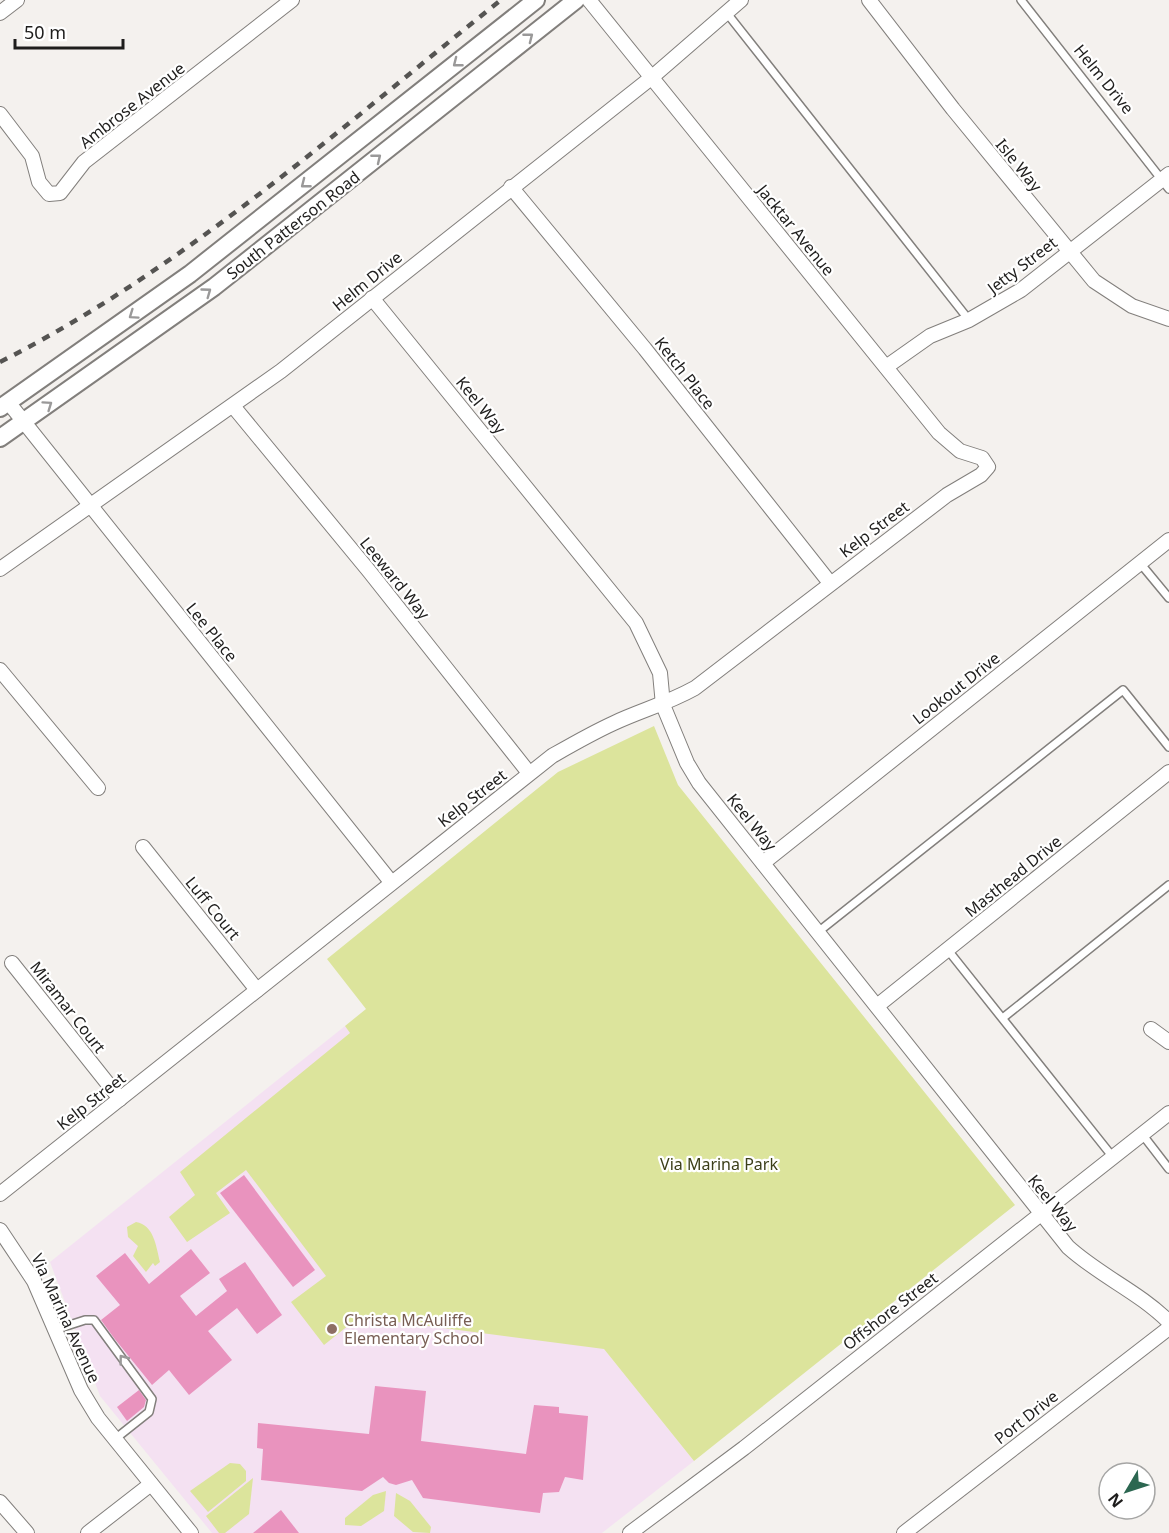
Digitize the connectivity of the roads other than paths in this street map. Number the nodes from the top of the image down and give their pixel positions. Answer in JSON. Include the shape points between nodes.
{"nodes":[{"id":1,"x":17,"y":0,"type":"edge"},
{"id":2,"x":292,"y":0,"type":"edge"},
{"id":3,"x":536,"y":0,"type":"edge"},
{"id":4,"x":576,"y":0,"type":"edge"},
{"id":5,"x":589,"y":0,"type":"edge"},
{"id":6,"x":741,"y":0,"type":"edge"},
{"id":7,"x":869,"y":0,"type":"edge"},
{"id":8,"x":1020,"y":0,"type":"edge"},
{"id":9,"x":726,"y":12,"type":"junction"},
{"id":10,"x":0,"y":14,"type":"edge"},
{"id":11,"x":651,"y":78,"type":"junction"},
{"id":12,"x":0,"y":114,"type":"edge"},
{"id":13,"x":1167,"y":180,"type":"edge"},
{"id":14,"x":511,"y":187,"type":"junction"},
{"id":15,"x":1068,"y":252,"type":"junction"},
{"id":16,"x":372,"y":298,"type":"junction"},
{"id":17,"x":1169,"y":319,"type":"edge"},
{"id":18,"x":969,"y":320,"type":"junction"},
{"id":19,"x":886,"y":367,"type":"junction"},
{"id":20,"x":4,"y":405,"type":"edge"},
{"id":21,"x":233,"y":406,"type":"junction"},
{"id":22,"x":24,"y":422,"type":"junction"},
{"id":23,"x":0,"y":438,"type":"edge"},
{"id":24,"x":988,"y":467,"type":"joint"},
{"id":25,"x":90,"y":507,"type":"junction"},
{"id":26,"x":1169,"y":540,"type":"edge"},
{"id":27,"x":1140,"y":563,"type":"junction"},
{"id":28,"x":0,"y":569,"type":"edge"},
{"id":29,"x":830,"y":583,"type":"junction"},
{"id":30,"x":1169,"y":598,"type":"edge"},
{"id":31,"x":0,"y":670,"type":"edge"},
{"id":32,"x":663,"y":705,"type":"junction"},
{"id":33,"x":1169,"y":747,"type":"edge"},
{"id":34,"x":1169,"y":772,"type":"edge"},
{"id":35,"x":530,"y":773,"type":"junction"},
{"id":36,"x":98,"y":788,"type":"dead end"},
{"id":37,"x":143,"y":848,"type":"dead end"},
{"id":38,"x":763,"y":863,"type":"junction"},
{"id":39,"x":391,"y":882,"type":"junction"},
{"id":40,"x":1167,"y":890,"type":"edge"},
{"id":41,"x":818,"y":932,"type":"junction"},
{"id":42,"x":947,"y":950,"type":"junction"},
{"id":43,"x":12,"y":963,"type":"dead end"},
{"id":44,"x":257,"y":990,"type":"junction"},
{"id":45,"x":877,"y":1006,"type":"junction"},
{"id":46,"x":1004,"y":1017,"type":"junction"},
{"id":47,"x":1151,"y":1029,"type":"dead end"},
{"id":48,"x":1169,"y":1042,"type":"edge"},
{"id":49,"x":120,"y":1099,"type":"junction"},
{"id":50,"x":1169,"y":1113,"type":"edge"},
{"id":51,"x":1142,"y":1134,"type":"junction"},
{"id":52,"x":1113,"y":1156,"type":"junction"},
{"id":53,"x":1169,"y":1169,"type":"edge"},
{"id":54,"x":0,"y":1194,"type":"edge"},
{"id":55,"x":1039,"y":1214,"type":"junction"},
{"id":56,"x":0,"y":1230,"type":"edge"},
{"id":57,"x":1169,"y":1322,"type":"edge"},
{"id":58,"x":1169,"y":1328,"type":"edge"},
{"id":59,"x":54,"y":1330,"type":"junction"},
{"id":60,"x":115,"y":1439,"type":"junction"},
{"id":61,"x":151,"y":1484,"type":"junction"},
{"id":62,"x":0,"y":1502,"type":"edge"},
{"id":63,"x":27,"y":1533,"type":"edge"},
{"id":64,"x":88,"y":1533,"type":"edge"},
{"id":65,"x":191,"y":1533,"type":"edge"},
{"id":66,"x":630,"y":1533,"type":"edge"},
{"id":67,"x":904,"y":1533,"type":"edge"}],
"edges":[{"from":1,"to":10,"type":"street"},
{"from":2,"to":12,"type":"street","name":"Ambrose Avenue","via":[[84,162],[65,189],[53,195],[42,188],[32,156]]},
{"from":3,"to":20,"type":"street","name":"South Patterson Road","one_way":true,"via":[[190,274]]},
{"from":22,"to":4,"type":"street","name":"South Patterson Road","one_way":true,"via":[[214,287]]},
{"from":5,"to":11,"type":"street","name":"Jacktar Avenue"},
{"from":6,"to":9,"type":"street","name":"Helm Drive"},
{"from":7,"to":15,"type":"street","name":"Isle Way"},
{"from":8,"to":13,"type":"lane","name":"Helm Drive"},
{"from":9,"to":11,"type":"street","name":"Helm Drive"},
{"from":9,"to":18,"type":"lane"},
{"from":11,"to":14,"type":"street","name":"Helm Drive"},
{"from":11,"to":19,"type":"street","name":"Jacktar Avenue"},
{"from":13,"to":15,"type":"street","name":"Jetty Street"},
{"from":14,"to":16,"type":"street","name":"Helm Drive"},
{"from":14,"to":29,"type":"street","name":"Ketch Place"},
{"from":15,"to":17,"type":"street","name":"Isle Way","via":[[1094,281],[1113,295]]},
{"from":15,"to":18,"type":"street","name":"Jetty Street","via":[[1021,290]]},
{"from":16,"to":21,"type":"street","name":"Helm Drive"},
{"from":16,"to":32,"type":"street","name":"Keel Way","via":[[636,623],[660,674]]},
{"from":18,"to":19,"type":"street","name":"Jetty Street","via":[[930,336]]},
{"from":19,"to":24,"type":"street","name":"Jacktar Avenue","via":[[950,445],[982,458]]},
{"from":20,"to":22,"type":"street","name":"Lee Place"},
{"from":21,"to":25,"type":"street","name":"Helm Drive"},
{"from":21,"to":35,"type":"street","name":"Leeward Way"},
{"from":22,"to":23,"type":"street","name":"South Patterson Road"},
{"from":22,"to":25,"type":"street","name":"Lee Place"},
{"from":24,"to":29,"type":"street","name":"Kelp Street"},
{"from":25,"to":28,"type":"street","name":"Helm Drive"},
{"from":25,"to":39,"type":"street","name":"Lee Place"},
{"from":26,"to":27,"type":"street","name":"Lookout Drive"},
{"from":27,"to":30,"type":"lane"},
{"from":27,"to":38,"type":"street","name":"Lookout Drive"},
{"from":29,"to":32,"type":"street","name":"Kelp Street","via":[[709,679]]},
{"from":31,"to":36,"type":"street"},
{"from":32,"to":35,"type":"street","name":"Kelp Street","via":[[584,737]]},
{"from":32,"to":38,"type":"street","name":"Keel Way","via":[[699,783]]},
{"from":33,"to":41,"type":"lane","via":[[1123,690]]},
{"from":34,"to":42,"type":"street","name":"Masthead Drive"},
{"from":35,"to":39,"type":"street","name":"Kelp Street"},
{"from":37,"to":44,"type":"street","name":"Luff Court"},
{"from":38,"to":41,"type":"street","name":"Keel Way"},
{"from":39,"to":44,"type":"street","name":"Kelp Street"},
{"from":40,"to":46,"type":"lane"},
{"from":41,"to":45,"type":"street","name":"Keel Way"},
{"from":42,"to":45,"type":"street","name":"Masthead Drive"},
{"from":42,"to":46,"type":"lane"},
{"from":43,"to":49,"type":"street","name":"Miramar Court"},
{"from":44,"to":49,"type":"street","name":"Kelp Street"},
{"from":45,"to":55,"type":"street","name":"Keel Way"},
{"from":46,"to":52,"type":"lane"},
{"from":47,"to":48,"type":"street"},
{"from":49,"to":54,"type":"street","name":"Kelp Street"},
{"from":50,"to":51,"type":"street","name":"Offshore Street"},
{"from":51,"to":52,"type":"street","name":"Offshore Street"},
{"from":51,"to":53,"type":"lane"},
{"from":52,"to":55,"type":"street","name":"Offshore Street"},
{"from":55,"to":57,"type":"street","name":"Keel Way","via":[[1089,1266],[1145,1301]]},
{"from":55,"to":66,"type":"street","name":"Offshore Street"},
{"from":56,"to":59,"type":"street","name":"Via Marina Avenue","via":[[34,1281]]},
{"from":58,"to":67,"type":"street","name":"Port Drive"},
{"from":59,"to":60,"type":"street","name":"Via Marina Avenue","via":[[81,1390]]},
{"from":60,"to":59,"type":"lane","one_way":true,"via":[[149,1412],[152,1399],[94,1320]]},
{"from":60,"to":61,"type":"street","name":"Via Marina Avenue"},
{"from":61,"to":64,"type":"street"},
{"from":61,"to":65,"type":"street","name":"Via Marina Avenue"},
{"from":62,"to":63,"type":"street"}]}
